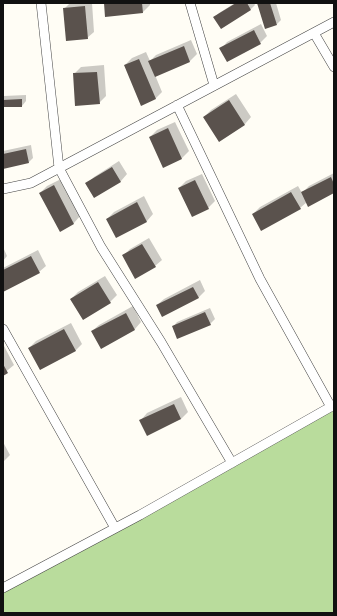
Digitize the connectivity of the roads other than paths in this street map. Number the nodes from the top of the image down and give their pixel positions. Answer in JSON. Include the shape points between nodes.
{"nodes":[{"id":1,"x":41,"y":3,"type":"edge"},
{"id":2,"x":190,"y":3,"type":"edge"},
{"id":3,"x":334,"y":22,"type":"edge"},
{"id":4,"x":314,"y":33,"type":"junction"},
{"id":5,"x":334,"y":67,"type":"edge"},
{"id":6,"x":214,"y":86,"type":"junction"},
{"id":7,"x":177,"y":105,"type":"junction"},
{"id":8,"x":59,"y":168,"type":"junction"},
{"id":9,"x":3,"y":189,"type":"edge"},
{"id":10,"x":3,"y":329,"type":"edge"},
{"id":11,"x":332,"y":406,"type":"edge"},
{"id":12,"x":232,"y":463,"type":"junction"},
{"id":13,"x":115,"y":528,"type":"junction"},
{"id":14,"x":4,"y":588,"type":"edge"}],
"edges":[{"from":1,"to":8,"type":"street"},
{"from":2,"to":6,"type":"street"},
{"from":3,"to":4,"type":"street"},
{"from":4,"to":5,"type":"street"},
{"from":4,"to":6,"type":"street"},
{"from":6,"to":7,"type":"street"},
{"from":7,"to":8,"type":"street"},
{"from":7,"to":11,"type":"street","via":[[260,279]]},
{"from":8,"to":9,"type":"street","via":[[31,182]]},
{"from":8,"to":12,"type":"street","via":[[101,247],[161,342]]},
{"from":10,"to":13,"type":"street"},
{"from":11,"to":12,"type":"street"},
{"from":12,"to":13,"type":"street"},
{"from":13,"to":14,"type":"street"}]}
